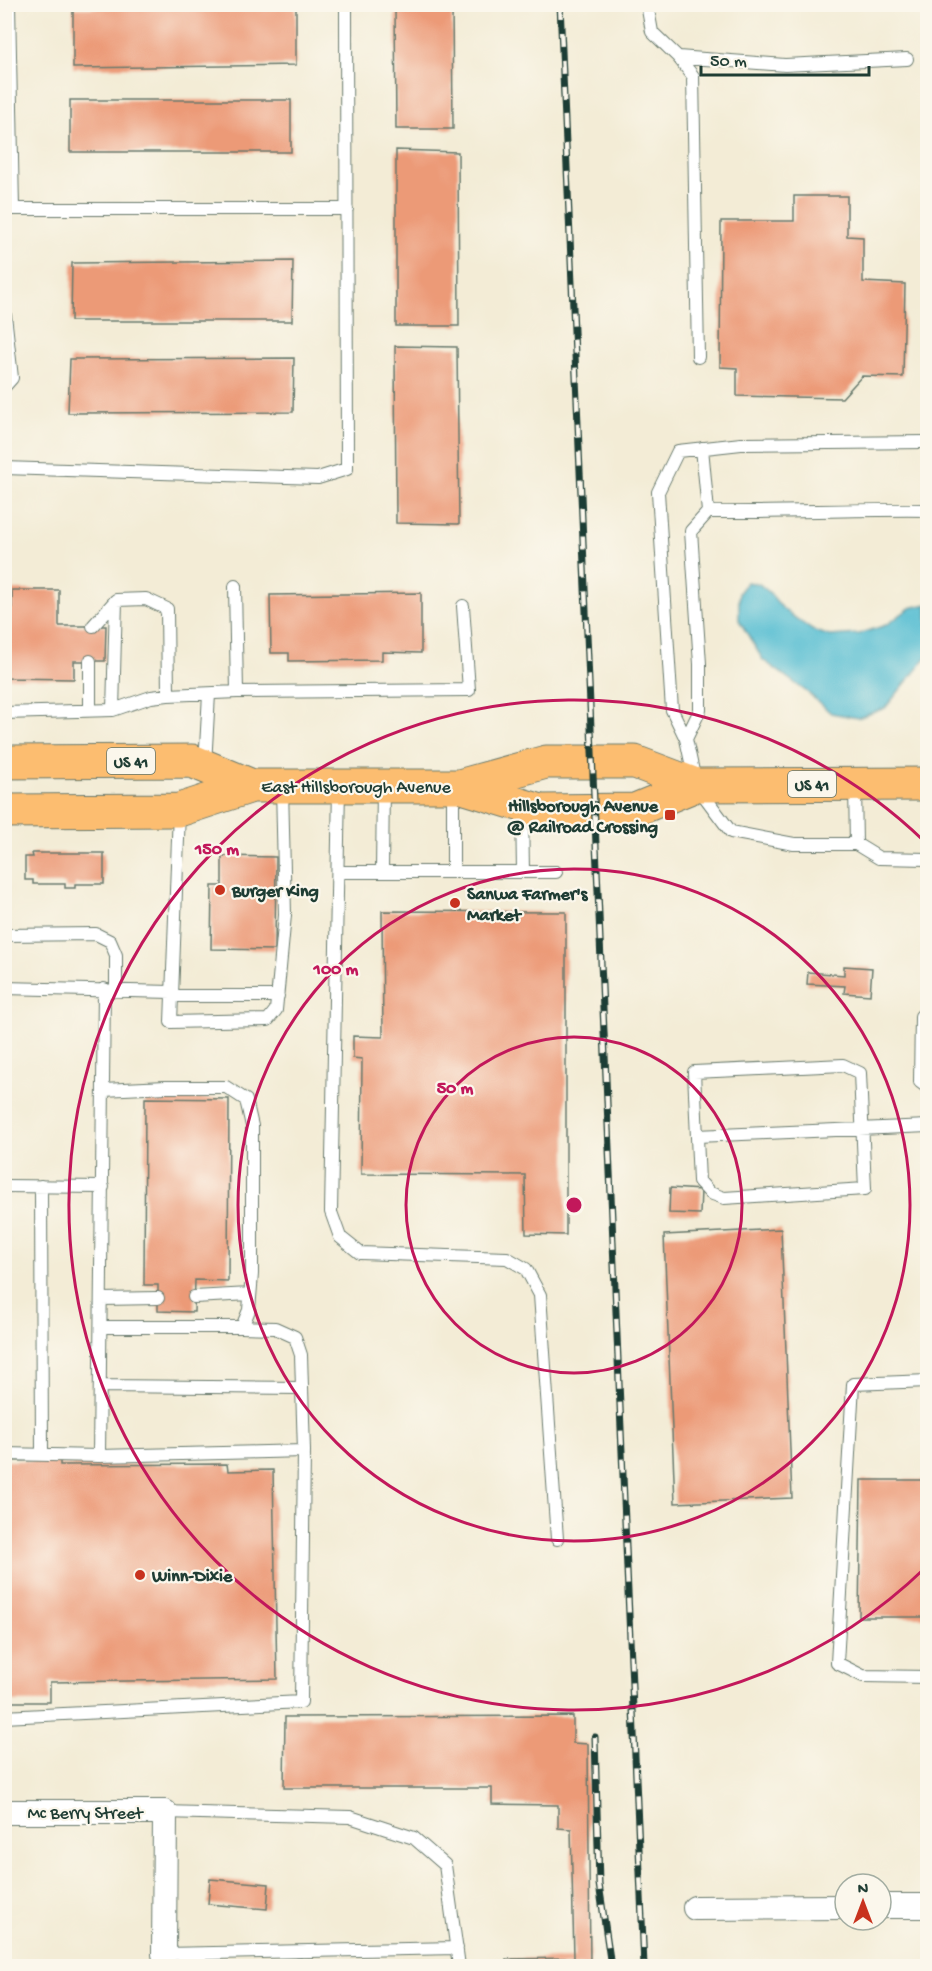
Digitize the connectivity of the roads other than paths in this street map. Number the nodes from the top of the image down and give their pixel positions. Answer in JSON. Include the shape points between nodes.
{"nodes":[{"id":1,"x":9,"y":4,"type":"edge"},
{"id":2,"x":346,"y":4,"type":"edge"},
{"id":3,"x":647,"y":4,"type":"edge"},
{"id":4,"x":678,"y":57,"type":"junction"},
{"id":5,"x":907,"y":59,"type":"dead end"},
{"id":6,"x":9,"y":209,"type":"edge"},
{"id":7,"x":347,"y":209,"type":"junction"},
{"id":8,"x":4,"y":306,"type":"edge"},
{"id":9,"x":698,"y":357,"type":"dead end"},
{"id":10,"x":4,"y":387,"type":"edge"},
{"id":11,"x":927,"y":442,"type":"edge"},
{"id":12,"x":702,"y":448,"type":"junction"},
{"id":13,"x":4,"y":468,"type":"edge"},
{"id":14,"x":927,"y":510,"type":"edge"},
{"id":15,"x":708,"y":512,"type":"junction"},
{"id":16,"x":235,"y":586,"type":"dead end"},
{"id":17,"x":116,"y":600,"type":"junction"},
{"id":18,"x":463,"y":606,"type":"dead end"},
{"id":19,"x":93,"y":626,"type":"dead end"},
{"id":20,"x":90,"y":662,"type":"dead end"},
{"id":21,"x":237,"y":692,"type":"junction"},
{"id":22,"x":209,"y":694,"type":"junction"},
{"id":23,"x":168,"y":695,"type":"junction"},
{"id":24,"x":113,"y":710,"type":"junction"},
{"id":25,"x":90,"y":711,"type":"junction"},
{"id":26,"x":4,"y":713,"type":"edge"},
{"id":27,"x":686,"y":739,"type":"junction"},
{"id":28,"x":4,"y":762,"type":"edge"},
{"id":29,"x":205,"y":766,"type":"junction"},
{"id":30,"x":855,"y":784,"type":"junction"},
{"id":31,"x":927,"y":784,"type":"edge"},
{"id":32,"x":696,"y":785,"type":"junction"},
{"id":33,"x":267,"y":786,"type":"junction"},
{"id":34,"x":339,"y":786,"type":"junction"},
{"id":35,"x":383,"y":786,"type":"junction"},
{"id":36,"x":456,"y":786,"type":"junction"},
{"id":37,"x":522,"y":805,"type":"junction"},
{"id":38,"x":179,"y":810,"type":"junction"},
{"id":39,"x":4,"y":811,"type":"edge"},
{"id":40,"x":856,"y":844,"type":"junction"},
{"id":41,"x":927,"y":860,"type":"edge"},
{"id":42,"x":338,"y":872,"type":"junction"},
{"id":43,"x":382,"y":872,"type":"junction"},
{"id":44,"x":453,"y":872,"type":"junction"},
{"id":45,"x":523,"y":872,"type":"junction"},
{"id":46,"x":556,"y":872,"type":"dead end"},
{"id":47,"x":4,"y":935,"type":"edge"},
{"id":48,"x":4,"y":988,"type":"edge"},
{"id":49,"x":110,"y":989,"type":"junction"},
{"id":50,"x":172,"y":994,"type":"junction"},
{"id":51,"x":278,"y":996,"type":"junction"},
{"id":52,"x":927,"y":1010,"type":"edge"},
{"id":53,"x":927,"y":1088,"type":"edge"},
{"id":54,"x":103,"y":1090,"type":"junction"},
{"id":55,"x":927,"y":1126,"type":"edge"},
{"id":56,"x":864,"y":1128,"type":"junction"},
{"id":57,"x":697,"y":1137,"type":"junction"},
{"id":58,"x":4,"y":1186,"type":"edge"},
{"id":59,"x":41,"y":1186,"type":"junction"},
{"id":60,"x":103,"y":1187,"type":"junction"},
{"id":61,"x":250,"y":1294,"type":"junction"},
{"id":62,"x":194,"y":1297,"type":"dead end"},
{"id":63,"x":158,"y":1298,"type":"dead end"},
{"id":64,"x":102,"y":1299,"type":"junction"},
{"id":65,"x":102,"y":1327,"type":"junction"},
{"id":66,"x":242,"y":1327,"type":"junction"},
{"id":67,"x":927,"y":1381,"type":"edge"},
{"id":68,"x":100,"y":1386,"type":"junction"},
{"id":69,"x":302,"y":1388,"type":"junction"},
{"id":70,"x":304,"y":1451,"type":"junction"},
{"id":71,"x":4,"y":1454,"type":"edge"},
{"id":72,"x":42,"y":1455,"type":"junction"},
{"id":73,"x":99,"y":1456,"type":"junction"},
{"id":74,"x":557,"y":1539,"type":"dead end"},
{"id":75,"x":927,"y":1677,"type":"edge"},
{"id":76,"x":4,"y":1717,"type":"edge"},
{"id":77,"x":4,"y":1812,"type":"edge"},
{"id":78,"x":165,"y":1812,"type":"junction"},
{"id":79,"x":833,"y":1906,"type":"edge"},
{"id":80,"x":893,"y":1906,"type":"edge"},
{"id":81,"x":927,"y":1906,"type":"edge"},
{"id":82,"x":695,"y":1908,"type":"dead end"},
{"id":83,"x":457,"y":1948,"type":"junction"},
{"id":84,"x":164,"y":1954,"type":"joint"},
{"id":85,"x":459,"y":1966,"type":"edge"}],
"edges":[{"from":1,"to":6,"type":"lane"},
{"from":2,"to":7,"type":"lane"},
{"from":3,"to":4,"type":"lane","via":[[652,32]]},
{"from":4,"to":5,"type":"lane","via":[[785,65]]},
{"from":4,"to":9,"type":"lane","via":[[693,76]]},
{"from":6,"to":7,"type":"lane"},
{"from":7,"to":13,"type":"lane","via":[[347,469],[318,478]]},
{"from":8,"to":10,"type":"lane","via":[[12,378]]},
{"from":11,"to":12,"type":"lane"},
{"from":12,"to":15,"type":"lane"},
{"from":12,"to":27,"type":"lane","via":[[678,451],[658,492],[672,710]]},
{"from":14,"to":15,"type":"lane"},
{"from":15,"to":27,"type":"lane","via":[[692,531],[700,710]]},
{"from":16,"to":21,"type":"lane"},
{"from":17,"to":19,"type":"lane"},
{"from":17,"to":23,"type":"lane","via":[[146,599],[167,609]]},
{"from":17,"to":24,"type":"lane"},
{"from":18,"to":21,"type":"lane","via":[[469,690]]},
{"from":20,"to":25,"type":"lane"},
{"from":21,"to":22,"type":"lane"},
{"from":22,"to":23,"type":"lane"},
{"from":22,"to":29,"type":"lane"},
{"from":23,"to":24,"type":"lane"},
{"from":24,"to":25,"type":"lane"},
{"from":25,"to":26,"type":"lane"},
{"from":27,"to":32,"type":"lane"},
{"from":28,"to":29,"type":"main road","name":"East Hillsborough Avenue","number":"US 41","via":[[192,761]]},
{"from":29,"to":33,"type":"main road","name":"East Hillsborough Avenue","number":"US 41"},
{"from":30,"to":31,"type":"main road","name":"East Hillsborough Avenue","number":"US 41"},
{"from":30,"to":32,"type":"main road","name":"East Hillsborough Avenue","number":"US 41"},
{"from":30,"to":40,"type":"lane"},
{"from":32,"to":36,"type":"main road","name":"East Hillsborough Avenue","number":"US 41","via":[[634,762],[546,762]]},
{"from":32,"to":37,"type":"main road","name":"East Hillsborough Avenue","number":"US 41","via":[[634,810],[541,811]]},
{"from":32,"to":40,"type":"lane","via":[[731,832],[794,844]]},
{"from":33,"to":34,"type":"main road","name":"East Hillsborough Avenue","number":"US 41"},
{"from":33,"to":38,"type":"main road","name":"East Hillsborough Avenue","number":"US 41"},
{"from":33,"to":51,"type":"lane","via":[[285,915]]},
{"from":34,"to":35,"type":"main road","name":"East Hillsborough Avenue","number":"US 41"},
{"from":34,"to":42,"type":"lane"},
{"from":35,"to":36,"type":"main road","name":"East Hillsborough Avenue","number":"US 41"},
{"from":35,"to":43,"type":"lane"},
{"from":36,"to":37,"type":"main road","name":"East Hillsborough Avenue","number":"US 41"},
{"from":36,"to":44,"type":"lane"},
{"from":37,"to":45,"type":"lane"},
{"from":38,"to":39,"type":"main road","name":"East Hillsborough Avenue","number":"US 41"},
{"from":38,"to":50,"type":"lane"},
{"from":40,"to":41,"type":"lane","via":[[879,858]]},
{"from":42,"to":43,"type":"lane"},
{"from":42,"to":74,"type":"lane","via":[[331,1212],[340,1237],[360,1253],[507,1258],[526,1269],[540,1295]]},
{"from":43,"to":44,"type":"lane"},
{"from":44,"to":45,"type":"lane"},
{"from":45,"to":46,"type":"lane"},
{"from":47,"to":49,"type":"lane","via":[[96,934],[110,942],[116,955]]},
{"from":48,"to":49,"type":"lane"},
{"from":49,"to":50,"type":"lane"},
{"from":49,"to":54,"type":"lane"},
{"from":50,"to":51,"type":"lane"},
{"from":50,"to":51,"type":"lane","via":[[171,1022],[268,1020],[276,1010]]},
{"from":52,"to":53,"type":"lane","via":[[921,1016],[920,1071],[920,1082]]},
{"from":54,"to":60,"type":"lane"},
{"from":54,"to":61,"type":"lane","via":[[226,1086],[246,1100],[252,1126]]},
{"from":55,"to":56,"type":"lane"},
{"from":56,"to":57,"type":"lane"},
{"from":56,"to":57,"type":"lane","via":[[865,1189],[724,1198],[710,1193],[699,1181]]},
{"from":56,"to":57,"type":"lane","via":[[860,1073],[843,1065],[706,1071],[694,1072]]},
{"from":58,"to":59,"type":"lane"},
{"from":59,"to":60,"type":"lane"},
{"from":59,"to":72,"type":"lane"},
{"from":60,"to":64,"type":"lane"},
{"from":61,"to":62,"type":"lane"},
{"from":61,"to":66,"type":"lane"},
{"from":63,"to":64,"type":"lane"},
{"from":64,"to":65,"type":"lane"},
{"from":65,"to":66,"type":"lane"},
{"from":65,"to":68,"type":"lane"},
{"from":66,"to":69,"type":"lane","via":[[275,1329],[295,1337],[301,1355]]},
{"from":67,"to":75,"type":"lane","via":[[853,1384],[837,1663],[862,1676]]},
{"from":68,"to":69,"type":"lane"},
{"from":68,"to":73,"type":"lane"},
{"from":69,"to":70,"type":"lane"},
{"from":70,"to":73,"type":"lane"},
{"from":70,"to":76,"type":"lane","via":[[301,1702]]},
{"from":71,"to":72,"type":"lane"},
{"from":72,"to":73,"type":"lane"},
{"from":77,"to":78,"type":"street","name":"Mc Berry Street"},
{"from":78,"to":83,"type":"lane","via":[[350,1817],[414,1838],[445,1865]]},
{"from":78,"to":84,"type":"street"},
{"from":79,"to":82,"type":"street"},
{"from":80,"to":81,"type":"street"},
{"from":83,"to":84,"type":"lane"},
{"from":83,"to":85,"type":"lane"}]}
